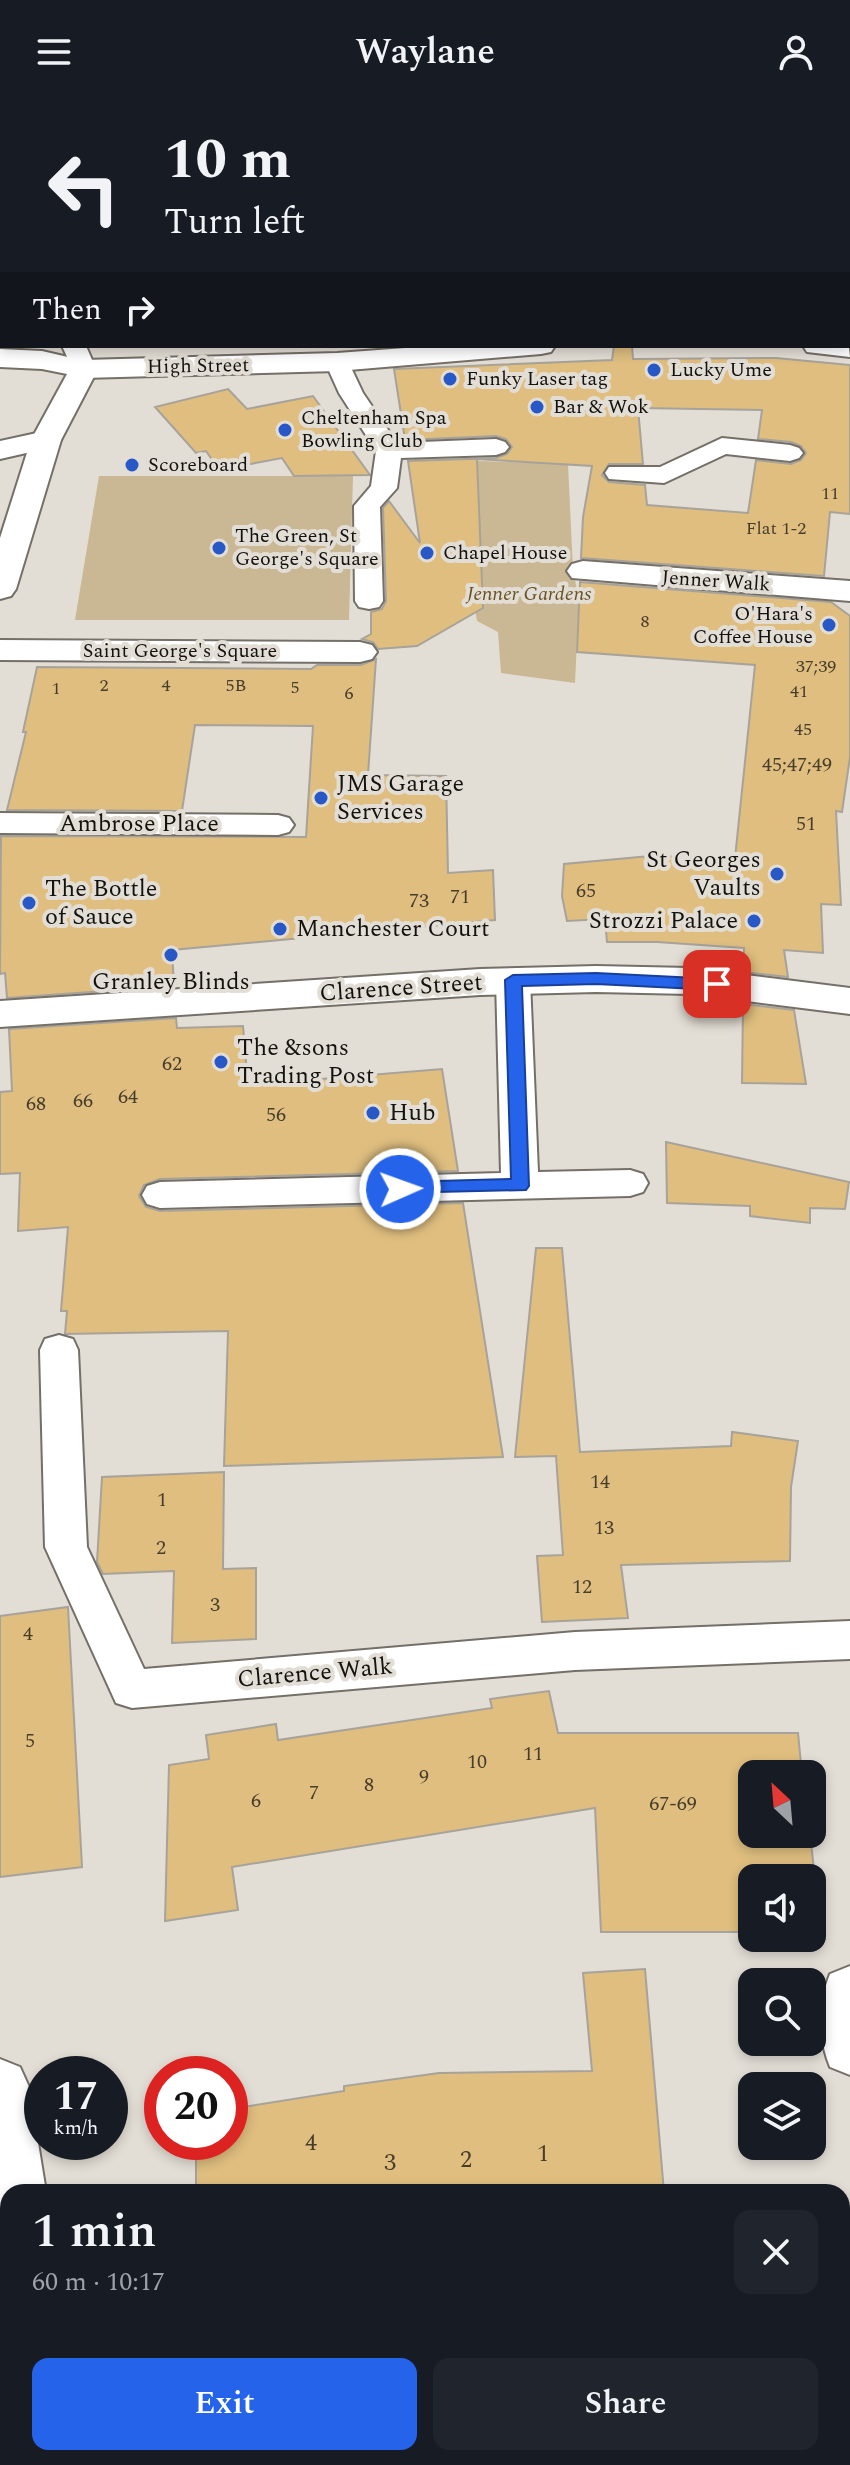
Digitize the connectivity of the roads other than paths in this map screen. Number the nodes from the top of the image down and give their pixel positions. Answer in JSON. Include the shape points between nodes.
{"nodes":[{"id":1,"x":516,"y":348,"type":"edge"},
{"id":2,"x":224,"y":356,"type":"edge"},
{"id":3,"x":79,"y":357,"type":"edge"},
{"id":4,"x":0,"y":358,"type":"edge"},
{"id":5,"x":337,"y":362,"type":"junction"},
{"id":6,"x":46,"y":440,"type":"junction"},
{"id":7,"x":496,"y":447,"type":"dead end"},
{"id":8,"x":0,"y":450,"type":"edge"},
{"id":9,"x":389,"y":451,"type":"junction"},
{"id":10,"x":790,"y":453,"type":"dead end"},
{"id":11,"x":618,"y":473,"type":"dead end"},
{"id":12,"x":583,"y":571,"type":"dead end"},
{"id":13,"x":0,"y":589,"type":"edge"},
{"id":14,"x":850,"y":591,"type":"edge"},
{"id":15,"x":369,"y":601,"type":"dead end"},
{"id":16,"x":0,"y":650,"type":"edge"},
{"id":17,"x":360,"y":652,"type":"dead end"},
{"id":18,"x":0,"y":823,"type":"edge"},
{"id":19,"x":278,"y":825,"type":"dead end"},
{"id":20,"x":513,"y":980,"type":"junction"},
{"id":21,"x":850,"y":1001,"type":"edge"},
{"id":22,"x":0,"y":1014,"type":"edge"},
{"id":23,"x":630,"y":1183,"type":"dead end"},
{"id":24,"x":520,"y":1186,"type":"junction"},
{"id":25,"x":160,"y":1195,"type":"dead end"},
{"id":26,"x":59,"y":1350,"type":"dead end"},
{"id":27,"x":850,"y":1640,"type":"edge"},
{"id":28,"x":850,"y":1993,"type":"edge"},
{"id":29,"x":850,"y":2047,"type":"edge"},
{"id":30,"x":0,"y":2087,"type":"edge"},
{"id":31,"x":15,"y":2184,"type":"edge"}],
"edges":[{"from":1,"to":5,"type":"street","name":"High Street"},
{"from":2,"to":3,"type":"street","name":"High Street"},
{"from":2,"to":5,"type":"street","name":"High Street"},
{"from":3,"to":4,"type":"street","name":"High Street"},
{"from":3,"to":6,"type":"street"},
{"from":5,"to":9,"type":"lane"},
{"from":6,"to":8,"type":"street"},
{"from":6,"to":13,"type":"street"},
{"from":7,"to":9,"type":"lane"},
{"from":9,"to":15,"type":"lane","via":[[384,488],[367,506]]},
{"from":10,"to":11,"type":"lane","via":[[722,446],[664,475]]},
{"from":12,"to":14,"type":"street","name":"Jenner Walk"},
{"from":16,"to":17,"type":"street","name":"Saint George's Square"},
{"from":18,"to":19,"type":"lane","name":"Ambrose Place"},
{"from":20,"to":21,"type":"street","name":"Clarence Street","via":[[690,981]]},
{"from":20,"to":22,"type":"street","name":"Clarence Street"},
{"from":20,"to":24,"type":"lane"},
{"from":23,"to":24,"type":"lane"},
{"from":24,"to":25,"type":"lane"},
{"from":26,"to":27,"type":"lane","name":"Clarence Walk","via":[[66,1547],[132,1689],[575,1651]]},
{"from":28,"to":29,"type":"street"},
{"from":30,"to":31,"type":"street"}]}
